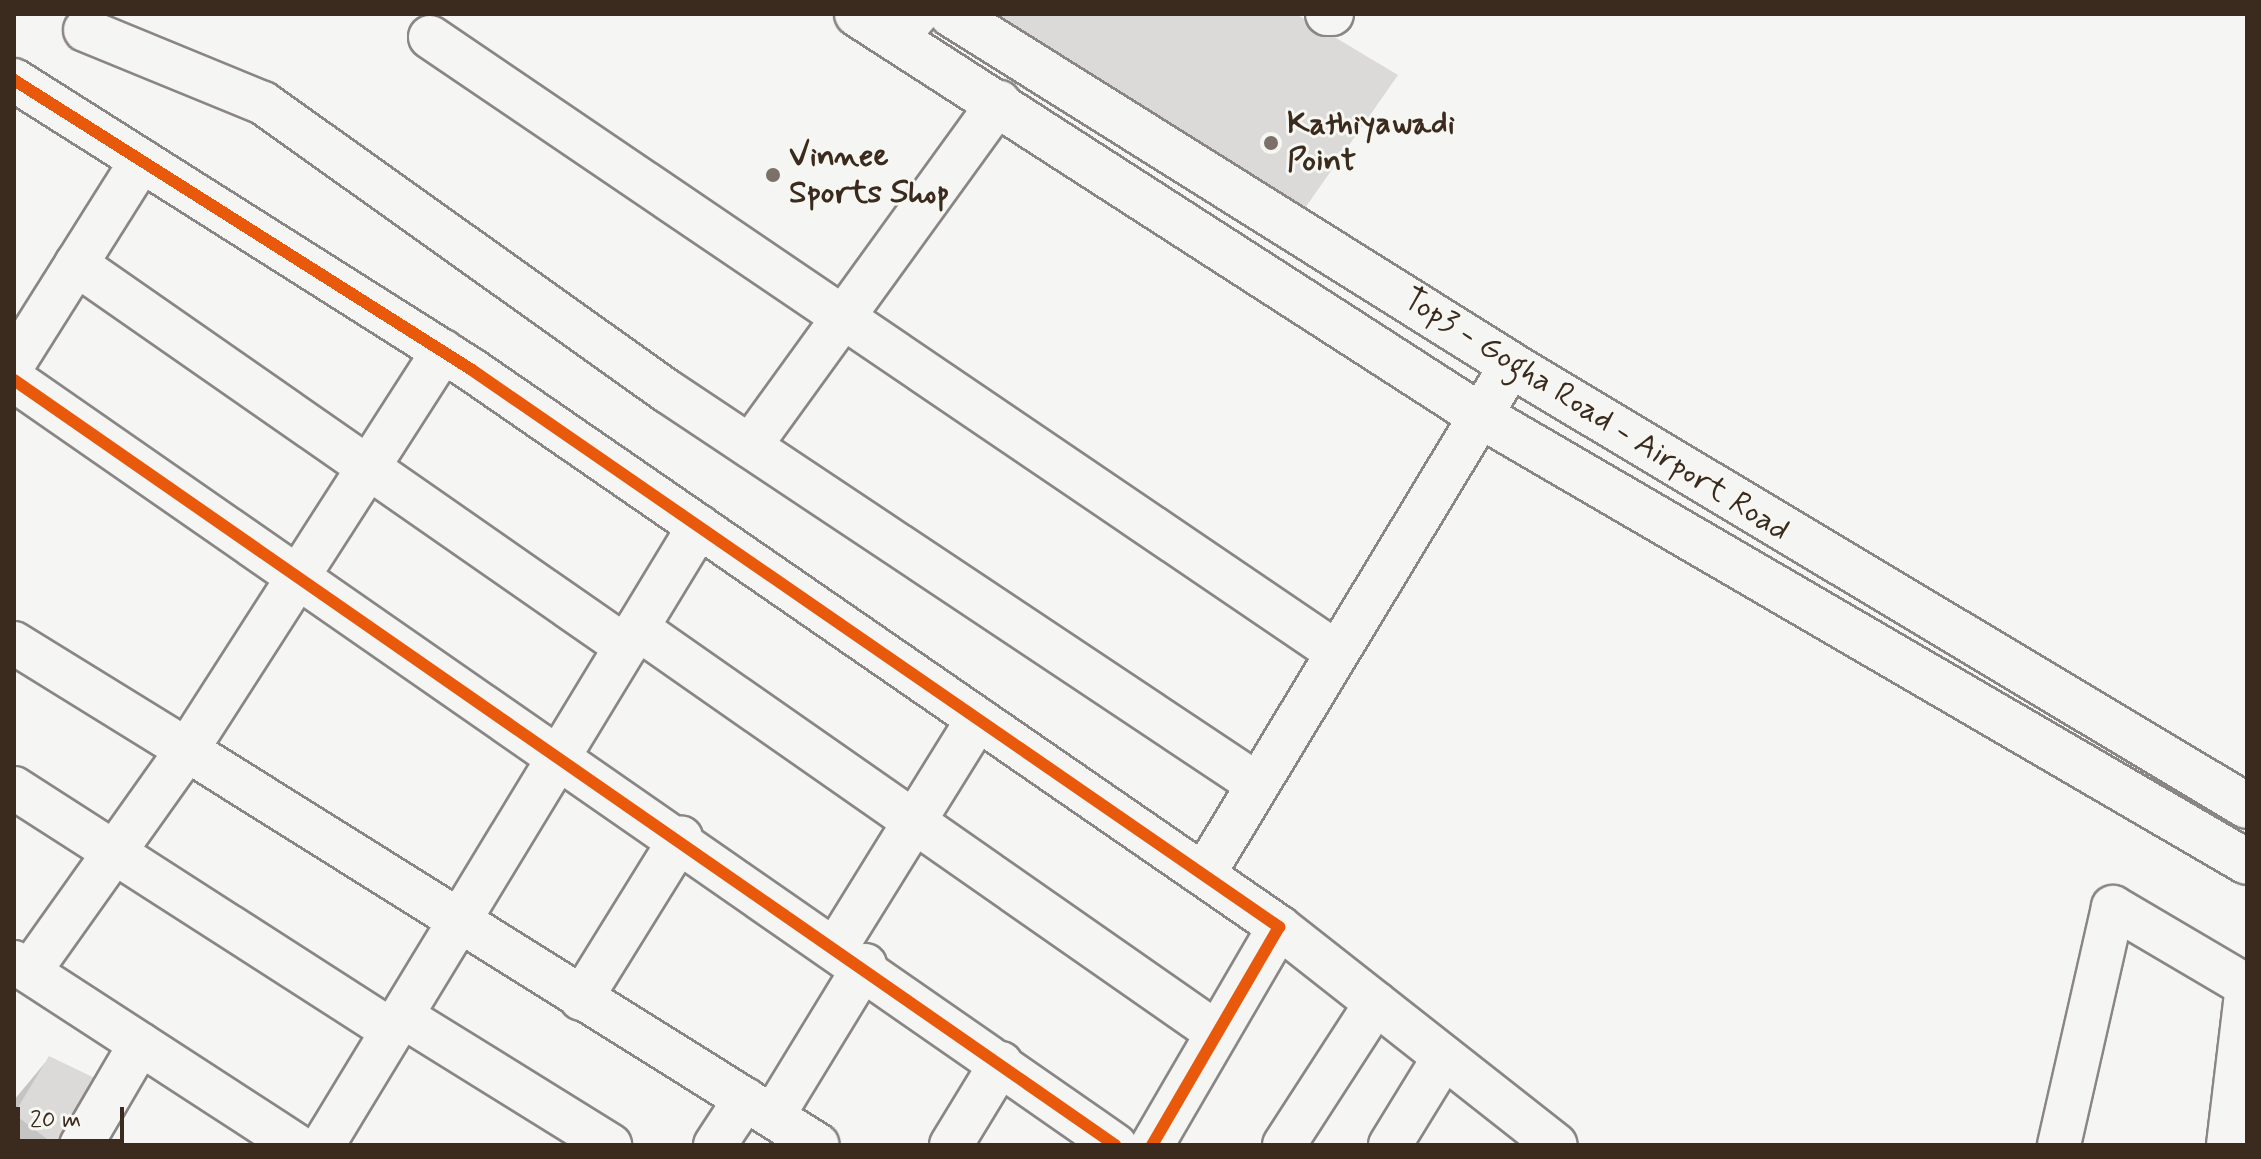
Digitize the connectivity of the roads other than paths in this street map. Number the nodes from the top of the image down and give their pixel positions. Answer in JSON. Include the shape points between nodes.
{"nodes":[{"id":1,"x":857,"y":14,"type":"edge"},
{"id":2,"x":951,"y":14,"type":"edge"},
{"id":3,"x":907,"y":26,"type":"edge"},
{"id":4,"x":85,"y":30,"type":"dead end"},
{"id":5,"x":430,"y":37,"type":"dead end"},
{"id":6,"x":14,"y":80,"type":"edge"},
{"id":7,"x":999,"y":102,"type":"junction"},
{"id":8,"x":141,"y":161,"type":"junction"},
{"id":9,"x":76,"y":264,"type":"junction"},
{"id":10,"x":845,"y":317,"type":"junction"},
{"id":11,"x":443,"y":351,"type":"junction"},
{"id":12,"x":14,"y":363,"type":"edge"},
{"id":13,"x":1511,"y":365,"type":"junction"},
{"id":14,"x":14,"y":380,"type":"edge"},
{"id":15,"x":1476,"y":413,"type":"junction"},
{"id":16,"x":750,"y":446,"type":"junction"},
{"id":17,"x":370,"y":464,"type":"junction"},
{"id":18,"x":699,"y":526,"type":"junction"},
{"id":19,"x":298,"y":578,"type":"junction"},
{"id":20,"x":631,"y":637,"type":"junction"},
{"id":21,"x":14,"y":643,"type":"edge"},
{"id":22,"x":1335,"y":651,"type":"junction"},
{"id":23,"x":978,"y":719,"type":"junction"},
{"id":24,"x":187,"y":750,"type":"junction"},
{"id":25,"x":560,"y":755,"type":"junction"},
{"id":26,"x":1257,"y":784,"type":"junction"},
{"id":27,"x":14,"y":788,"type":"edge"},
{"id":28,"x":2247,"y":806,"type":"edge"},
{"id":29,"x":916,"y":819,"type":"junction"},
{"id":30,"x":681,"y":838,"type":"junction"},
{"id":31,"x":116,"y":851,"type":"junction"},
{"id":32,"x":2247,"y":862,"type":"edge"},
{"id":33,"x":1204,"y":874,"type":"junction"},
{"id":34,"x":458,"y":923,"type":"junction"},
{"id":35,"x":1279,"y":927,"type":"junction"},
{"id":36,"x":851,"y":956,"type":"junction"},
{"id":37,"x":22,"y":967,"type":"edge"},
{"id":38,"x":2247,"y":986,"type":"edge"},
{"id":39,"x":581,"y":999,"type":"junction"},
{"id":40,"x":1376,"y":1003,"type":"junction"},
{"id":41,"x":397,"y":1024,"type":"junction"},
{"id":42,"x":1217,"y":1033,"type":"junction"},
{"id":43,"x":140,"y":1044,"type":"junction"},
{"id":44,"x":1444,"y":1057,"type":"junction"},
{"id":45,"x":1001,"y":1063,"type":"junction"},
{"id":46,"x":759,"y":1108,"type":"junction"},
{"id":47,"x":81,"y":1145,"type":"edge"},
{"id":48,"x":296,"y":1145,"type":"edge"},
{"id":49,"x":323,"y":1145,"type":"edge"},
{"id":50,"x":610,"y":1145,"type":"edge"},
{"id":51,"x":715,"y":1145,"type":"edge"},
{"id":52,"x":818,"y":1145,"type":"edge"},
{"id":53,"x":951,"y":1145,"type":"edge"},
{"id":54,"x":1115,"y":1145,"type":"edge"},
{"id":55,"x":1152,"y":1145,"type":"edge"},
{"id":56,"x":1284,"y":1145,"type":"edge"},
{"id":57,"x":1390,"y":1145,"type":"edge"},
{"id":58,"x":1556,"y":1145,"type":"edge"},
{"id":59,"x":2059,"y":1145,"type":"edge"},
{"id":60,"x":2228,"y":1145,"type":"edge"}],
"edges":[{"from":1,"to":3,"type":"main road"},
{"from":2,"to":13,"type":"main road","name":"Top3 - Gogha Road - Airport Road"},
{"from":3,"to":7,"type":"main road"},
{"from":4,"to":16,"type":"street","via":[[263,103]]},
{"from":5,"to":10,"type":"street"},
{"from":6,"to":8,"type":"street"},
{"from":7,"to":10,"type":"street"},
{"from":7,"to":15,"type":"main road"},
{"from":8,"to":9,"type":"street"},
{"from":8,"to":11,"type":"street"},
{"from":9,"to":12,"type":"street"},
{"from":9,"to":17,"type":"street"},
{"from":10,"to":16,"type":"street"},
{"from":10,"to":22,"type":"street"},
{"from":11,"to":17,"type":"street"},
{"from":11,"to":18,"type":"street"},
{"from":13,"to":15,"type":"street"},
{"from":13,"to":28,"type":"main road","name":"Top3 - Gogha Road - Airport Road"},
{"from":14,"to":19,"type":"street"},
{"from":15,"to":22,"type":"street"},
{"from":15,"to":32,"type":"main road"},
{"from":16,"to":26,"type":"street"},
{"from":17,"to":19,"type":"street"},
{"from":17,"to":20,"type":"street"},
{"from":18,"to":20,"type":"street"},
{"from":18,"to":23,"type":"street"},
{"from":19,"to":24,"type":"street"},
{"from":19,"to":25,"type":"street"},
{"from":20,"to":25,"type":"street"},
{"from":20,"to":29,"type":"street"},
{"from":21,"to":24,"type":"street"},
{"from":22,"to":26,"type":"street"},
{"from":23,"to":29,"type":"street"},
{"from":23,"to":33,"type":"street"},
{"from":24,"to":31,"type":"street"},
{"from":24,"to":34,"type":"street"},
{"from":25,"to":30,"type":"street"},
{"from":25,"to":34,"type":"street"},
{"from":26,"to":33,"type":"street"},
{"from":27,"to":31,"type":"street"},
{"from":29,"to":36,"type":"street"},
{"from":29,"to":42,"type":"street"},
{"from":30,"to":36,"type":"street"},
{"from":30,"to":39,"type":"street"},
{"from":31,"to":37,"type":"street"},
{"from":31,"to":41,"type":"street"},
{"from":33,"to":35,"type":"street"},
{"from":34,"to":39,"type":"street"},
{"from":34,"to":41,"type":"street"},
{"from":35,"to":40,"type":"street"},
{"from":35,"to":42,"type":"street"},
{"from":36,"to":45,"type":"street"},
{"from":36,"to":46,"type":"street"},
{"from":37,"to":43,"type":"street"},
{"from":38,"to":59,"type":"street","via":[[2113,907]]},
{"from":38,"to":60,"type":"street"},
{"from":39,"to":46,"type":"street"},
{"from":40,"to":44,"type":"street"},
{"from":40,"to":56,"type":"street"},
{"from":41,"to":49,"type":"street"},
{"from":41,"to":50,"type":"street"},
{"from":42,"to":55,"type":"street"},
{"from":43,"to":47,"type":"street"},
{"from":43,"to":48,"type":"street"},
{"from":44,"to":57,"type":"street"},
{"from":44,"to":58,"type":"street"},
{"from":45,"to":53,"type":"street"},
{"from":45,"to":54,"type":"street"},
{"from":46,"to":51,"type":"street"},
{"from":46,"to":52,"type":"street"}]}
